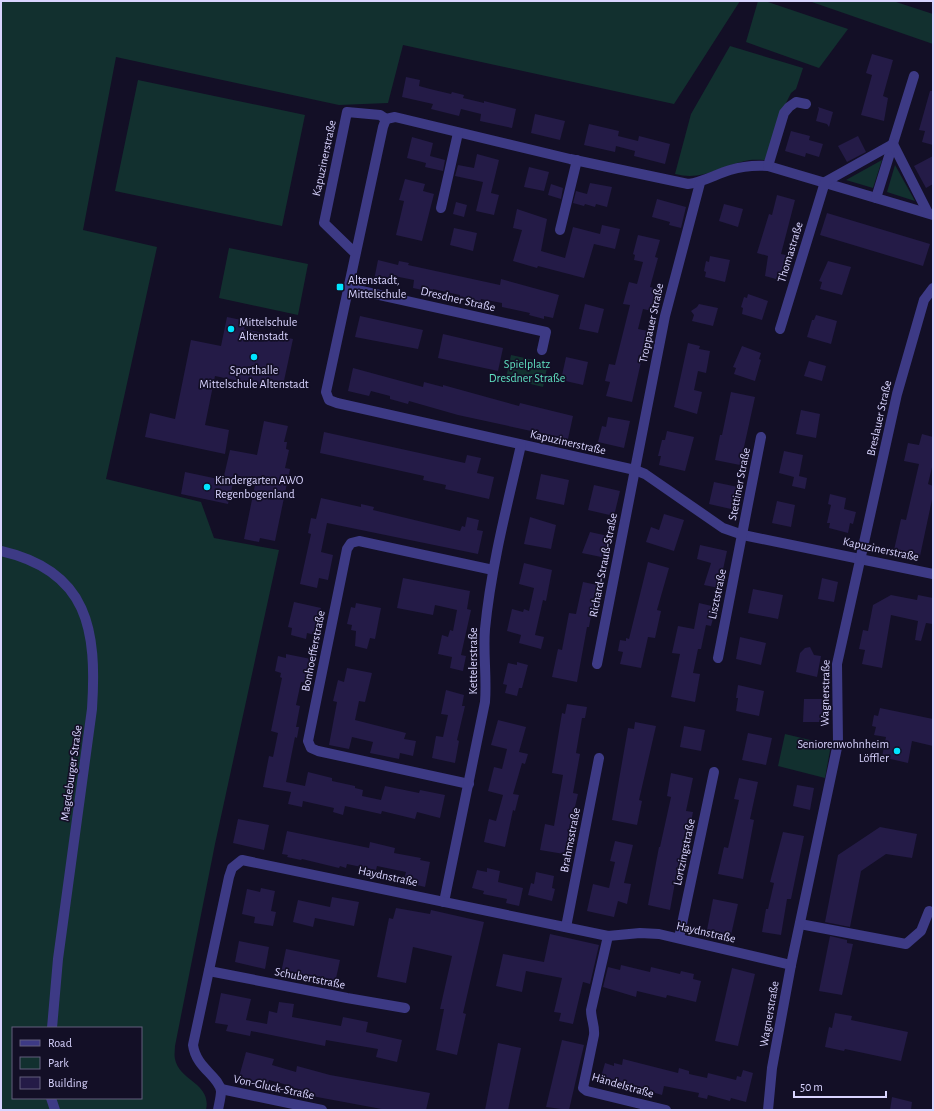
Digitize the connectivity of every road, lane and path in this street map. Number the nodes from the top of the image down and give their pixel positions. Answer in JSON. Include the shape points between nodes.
{"nodes":[{"id":1,"x":914,"y":76,"type":"dead end"},
{"id":2,"x":806,"y":104,"type":"dead end"},
{"id":3,"x":386,"y":119,"type":"junction"},
{"id":4,"x":458,"y":133,"type":"junction"},
{"id":5,"x":893,"y":144,"type":"junction"},
{"id":6,"x":577,"y":160,"type":"junction"},
{"id":7,"x":768,"y":166,"type":"junction"},
{"id":8,"x":825,"y":182,"type":"junction"},
{"id":9,"x":700,"y":183,"type":"junction"},
{"id":10,"x":876,"y":198,"type":"junction"},
{"id":11,"x":441,"y":208,"type":"dead end"},
{"id":12,"x":930,"y":214,"type":"edge"},
{"id":13,"x":560,"y":230,"type":"dead end"},
{"id":14,"x":355,"y":253,"type":"junction"},
{"id":15,"x":348,"y":288,"type":"junction"},
{"id":16,"x":933,"y":288,"type":"edge"},
{"id":17,"x":780,"y":329,"type":"dead end"},
{"id":18,"x":542,"y":350,"type":"dead end"},
{"id":19,"x":761,"y":437,"type":"dead end"},
{"id":20,"x":521,"y":445,"type":"junction"},
{"id":21,"x":635,"y":470,"type":"junction"},
{"id":22,"x":743,"y":535,"type":"junction"},
{"id":23,"x":1,"y":551,"type":"edge"},
{"id":24,"x":860,"y":558,"type":"junction"},
{"id":25,"x":493,"y":570,"type":"junction"},
{"id":26,"x":933,"y":574,"type":"edge"},
{"id":27,"x":718,"y":658,"type":"dead end"},
{"id":28,"x":597,"y":664,"type":"dead end"},
{"id":29,"x":599,"y":758,"type":"dead end"},
{"id":30,"x":714,"y":772,"type":"dead end"},
{"id":31,"x":469,"y":784,"type":"junction"},
{"id":32,"x":444,"y":902,"type":"junction"},
{"id":33,"x":928,"y":911,"type":"dead end"},
{"id":34,"x":800,"y":924,"type":"junction"},
{"id":35,"x":566,"y":927,"type":"junction"},
{"id":36,"x":608,"y":936,"type":"junction"},
{"id":37,"x":679,"y":938,"type":"junction"},
{"id":38,"x":791,"y":966,"type":"junction"},
{"id":39,"x":209,"y":971,"type":"junction"},
{"id":40,"x":406,"y":1008,"type":"dead end"},
{"id":41,"x":52,"y":1027,"type":"edge"},
{"id":42,"x":221,"y":1089,"type":"junction"},
{"id":43,"x":51,"y":1099,"type":"edge"},
{"id":44,"x":55,"y":1110,"type":"edge"},
{"id":45,"x":218,"y":1110,"type":"edge"},
{"id":46,"x":322,"y":1110,"type":"edge"},
{"id":47,"x":666,"y":1110,"type":"edge"},
{"id":48,"x":768,"y":1110,"type":"edge"}],
"edges":[{"from":1,"to":5,"type":"street"},
{"from":2,"to":7,"type":"street","via":[[796,102],[784,113]]},
{"from":3,"to":4,"type":"street","via":[[394,117]]},
{"from":3,"to":14,"type":"street","name":"Kapuzinerstraße","via":[[382,126]]},
{"from":3,"to":14,"type":"street","name":"Kapuzinerstraße","via":[[380,115],[348,112],[324,223]]},
{"from":4,"to":6,"type":"street"},
{"from":4,"to":11,"type":"street"},
{"from":5,"to":8,"type":"street"},
{"from":5,"to":10,"type":"street"},
{"from":5,"to":12,"type":"street"},
{"from":6,"to":9,"type":"street","via":[[688,184]]},
{"from":6,"to":13,"type":"street"},
{"from":7,"to":8,"type":"street"},
{"from":7,"to":9,"type":"street","via":[[748,166],[730,170]]},
{"from":8,"to":10,"type":"street"},
{"from":8,"to":17,"type":"street","name":"Thomastraße"},
{"from":9,"to":21,"type":"street","name":"Troppauer Straße","via":[[665,316]]},
{"from":10,"to":12,"type":"street"},
{"from":14,"to":15,"type":"street","name":"Kapuzinerstraße"},
{"from":15,"to":18,"type":"street","name":"Dresdner Straße","via":[[546,332]]},
{"from":15,"to":20,"type":"street","name":"Kapuzinerstraße","via":[[326,392],[329,400]]},
{"from":16,"to":24,"type":"street","name":"Breslauer Straße","via":[[924,300],[897,394]]},
{"from":19,"to":22,"type":"street","name":"Stettiner Straße"},
{"from":20,"to":21,"type":"street","name":"Kapuzinerstraße"},
{"from":20,"to":25,"type":"street","name":"Kettelerstraße"},
{"from":21,"to":22,"type":"street","name":"Kapuzinerstraße","via":[[645,474],[723,528]]},
{"from":21,"to":28,"type":"street","name":"Richard-Strauß-Straße"},
{"from":22,"to":24,"type":"street","name":"Kapuzinerstraße"},
{"from":22,"to":27,"type":"street","name":"Lisztstraße"},
{"from":23,"to":41,"type":"street","name":"Magdeburger Straße","via":[[36,562],[68,588],[87,621],[93,646],[92,710],[58,958]]},
{"from":24,"to":26,"type":"street","name":"Kapuzinerstraße"},
{"from":24,"to":34,"type":"street","name":"Wagnerstraße","via":[[836,666],[838,743]]},
{"from":25,"to":31,"type":"street","name":"Kettelerstraße","via":[[485,631],[485,702]]},
{"from":25,"to":31,"type":"street","name":"Bonhoefferstraße","via":[[359,541],[351,543],[347,549],[308,741],[311,748],[318,751]]},
{"from":29,"to":35,"type":"street","name":"Brahmsstraße"},
{"from":30,"to":37,"type":"street","name":"Lortzingstraße"},
{"from":31,"to":32,"type":"street","name":"Kettelerstraße"},
{"from":32,"to":35,"type":"street","name":"Haydnstraße"},
{"from":32,"to":39,"type":"street","name":"Haydnstraße","via":[[242,860],[232,868],[229,876]]},
{"from":33,"to":34,"type":"street","via":[[922,931],[906,944]]},
{"from":34,"to":38,"type":"street","name":"Wagnerstraße"},
{"from":35,"to":36,"type":"street","name":"Haydnstraße"},
{"from":36,"to":37,"type":"street","name":"Haydnstraße","via":[[659,934]]},
{"from":36,"to":47,"type":"street","name":"Händelstraße","via":[[591,1010],[594,1035],[583,1088]]},
{"from":37,"to":38,"type":"street","name":"Haydnstraße"},
{"from":38,"to":48,"type":"street","name":"Wagnerstraße","via":[[772,1068]]},
{"from":39,"to":40,"type":"street","name":"Schubertstraße"},
{"from":39,"to":42,"type":"street","name":"Haydnstraße","via":[[193,1045],[199,1063]]},
{"from":42,"to":45,"type":"street"},
{"from":42,"to":46,"type":"street","name":"Von-Gluck-Straße"},
{"from":43,"to":44,"type":"street"}]}
